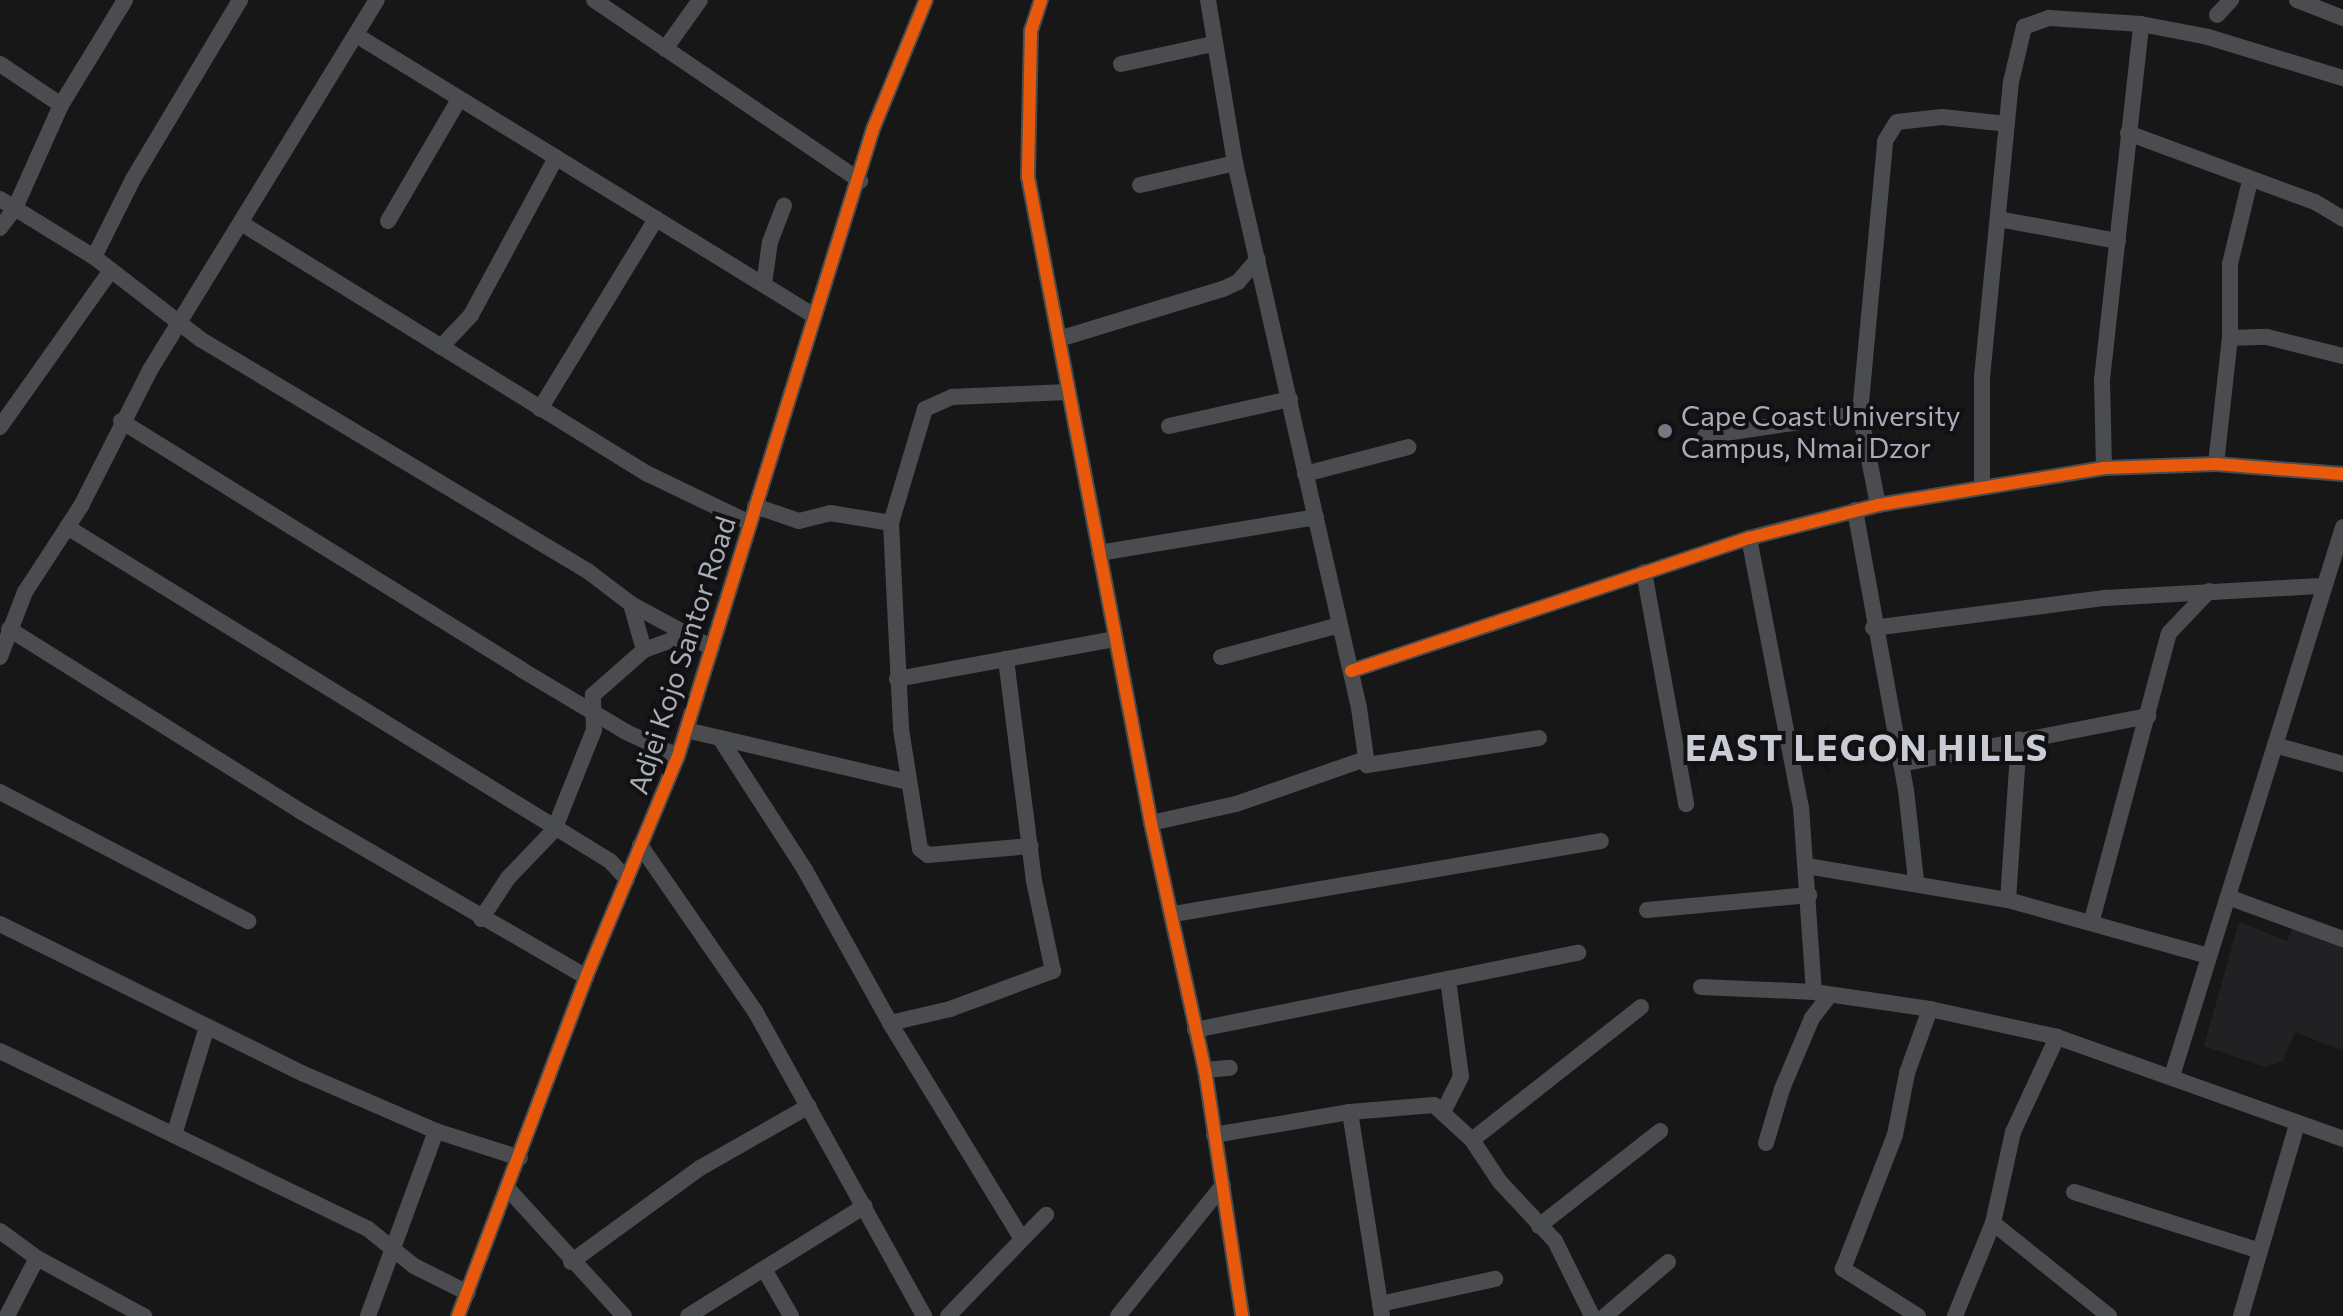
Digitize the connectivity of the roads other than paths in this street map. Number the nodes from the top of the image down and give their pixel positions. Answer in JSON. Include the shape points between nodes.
{"nodes":[{"id":1,"x":125,"y":0,"type":"edge"},
{"id":2,"x":240,"y":0,"type":"edge"},
{"id":3,"x":377,"y":0,"type":"edge"},
{"id":4,"x":594,"y":0,"type":"edge"},
{"id":5,"x":700,"y":0,"type":"edge"},
{"id":6,"x":926,"y":0,"type":"edge"},
{"id":7,"x":1041,"y":0,"type":"edge"},
{"id":8,"x":1208,"y":0,"type":"edge"},
{"id":9,"x":2231,"y":0,"type":"edge"},
{"id":10,"x":2297,"y":0,"type":"edge"},
{"id":11,"x":2217,"y":15,"type":"dead end"},
{"id":12,"x":2343,"y":18,"type":"edge"},
{"id":13,"x":2141,"y":24,"type":"junction"},
{"id":14,"x":356,"y":35,"type":"junction"},
{"id":15,"x":1213,"y":44,"type":"junction"},
{"id":16,"x":665,"y":49,"type":"junction"},
{"id":17,"x":0,"y":64,"type":"edge"},
{"id":18,"x":1121,"y":64,"type":"dead end"},
{"id":19,"x":2343,"y":78,"type":"edge"},
{"id":20,"x":458,"y":101,"type":"junction"},
{"id":21,"x":61,"y":105,"type":"junction"},
{"id":22,"x":2007,"y":124,"type":"junction"},
{"id":23,"x":2128,"y":133,"type":"junction"},
{"id":24,"x":556,"y":158,"type":"junction"},
{"id":25,"x":1235,"y":163,"type":"junction"},
{"id":26,"x":860,"y":181,"type":"junction"},
{"id":27,"x":2250,"y":181,"type":"junction"},
{"id":28,"x":1140,"y":185,"type":"dead end"},
{"id":29,"x":7,"y":204,"type":"edge"},
{"id":30,"x":784,"y":206,"type":"dead end"},
{"id":31,"x":656,"y":219,"type":"junction"},
{"id":32,"x":1998,"y":219,"type":"junction"},
{"id":33,"x":2343,"y":219,"type":"edge"},
{"id":34,"x":388,"y":221,"type":"dead end"},
{"id":35,"x":241,"y":223,"type":"junction"},
{"id":36,"x":0,"y":228,"type":"edge"},
{"id":37,"x":2118,"y":241,"type":"junction"},
{"id":38,"x":94,"y":257,"type":"junction"},
{"id":39,"x":1258,"y":259,"type":"junction"},
{"id":40,"x":109,"y":273,"type":"junction"},
{"id":41,"x":764,"y":284,"type":"junction"},
{"id":42,"x":813,"y":315,"type":"junction"},
{"id":43,"x":180,"y":322,"type":"junction"},
{"id":44,"x":2230,"y":338,"type":"junction"},
{"id":45,"x":1059,"y":339,"type":"junction"},
{"id":46,"x":441,"y":347,"type":"junction"},
{"id":47,"x":2343,"y":356,"type":"edge"},
{"id":48,"x":1068,"y":392,"type":"junction"},
{"id":49,"x":1290,"y":399,"type":"junction"},
{"id":50,"x":540,"y":409,"type":"junction"},
{"id":51,"x":1860,"y":413,"type":"junction"},
{"id":52,"x":121,"y":421,"type":"junction"},
{"id":53,"x":1169,"y":426,"type":"dead end"},
{"id":54,"x":0,"y":427,"type":"edge"},
{"id":55,"x":1705,"y":436,"type":"dead end"},
{"id":56,"x":1409,"y":447,"type":"dead end"},
{"id":57,"x":2216,"y":464,"type":"junction"},
{"id":58,"x":2104,"y":468,"type":"junction"},
{"id":59,"x":1305,"y":474,"type":"junction"},
{"id":60,"x":2343,"y":474,"type":"edge"},
{"id":61,"x":1982,"y":487,"type":"junction"},
{"id":62,"x":1878,"y":505,"type":"junction"},
{"id":63,"x":1855,"y":510,"type":"junction"},
{"id":64,"x":753,"y":514,"type":"junction"},
{"id":65,"x":1316,"y":517,"type":"junction"},
{"id":66,"x":891,"y":523,"type":"junction"},
{"id":67,"x":67,"y":527,"type":"junction"},
{"id":68,"x":2343,"y":527,"type":"edge"},
{"id":69,"x":1749,"y":538,"type":"junction"},
{"id":70,"x":1099,"y":553,"type":"junction"},
{"id":71,"x":1644,"y":572,"type":"junction"},
{"id":72,"x":2322,"y":586,"type":"junction"},
{"id":73,"x":2209,"y":591,"type":"junction"},
{"id":74,"x":631,"y":604,"type":"junction"},
{"id":75,"x":1340,"y":625,"type":"junction"},
{"id":76,"x":1873,"y":628,"type":"junction"},
{"id":77,"x":9,"y":629,"type":"junction"},
{"id":78,"x":686,"y":635,"type":"junction"},
{"id":79,"x":1115,"y":639,"type":"junction"},
{"id":80,"x":712,"y":648,"type":"junction"},
{"id":81,"x":644,"y":650,"type":"junction"},
{"id":82,"x":0,"y":657,"type":"edge"},
{"id":83,"x":1221,"y":657,"type":"dead end"},
{"id":84,"x":1006,"y":659,"type":"junction"},
{"id":85,"x":1351,"y":671,"type":"junction"},
{"id":86,"x":897,"y":679,"type":"junction"},
{"id":87,"x":594,"y":712,"type":"junction"},
{"id":88,"x":2148,"y":716,"type":"junction"},
{"id":89,"x":686,"y":730,"type":"junction"},
{"id":90,"x":1539,"y":738,"type":"dead end"},
{"id":91,"x":2019,"y":739,"type":"junction"},
{"id":92,"x":721,"y":740,"type":"junction"},
{"id":93,"x":2275,"y":745,"type":"junction"},
{"id":94,"x":678,"y":756,"type":"junction"},
{"id":95,"x":1365,"y":759,"type":"junction"},
{"id":96,"x":1901,"y":764,"type":"junction"},
{"id":97,"x":2343,"y":764,"type":"edge"},
{"id":98,"x":907,"y":782,"type":"junction"},
{"id":99,"x":0,"y":792,"type":"edge"},
{"id":100,"x":1686,"y":804,"type":"dead end"},
{"id":101,"x":1151,"y":823,"type":"junction"},
{"id":102,"x":554,"y":830,"type":"junction"},
{"id":103,"x":1601,"y":841,"type":"dead end"},
{"id":104,"x":640,"y":845,"type":"junction"},
{"id":105,"x":1031,"y":846,"type":"junction"},
{"id":106,"x":1807,"y":866,"type":"junction"},
{"id":107,"x":627,"y":879,"type":"junction"},
{"id":108,"x":1916,"y":881,"type":"junction"},
{"id":109,"x":1809,"y":895,"type":"junction"},
{"id":110,"x":2228,"y":897,"type":"junction"},
{"id":111,"x":2008,"y":900,"type":"junction"},
{"id":112,"x":1647,"y":910,"type":"dead end"},
{"id":113,"x":1174,"y":914,"type":"junction"},
{"id":114,"x":481,"y":919,"type":"junction"},
{"id":115,"x":2092,"y":920,"type":"junction"},
{"id":116,"x":248,"y":921,"type":"dead end"},
{"id":117,"x":0,"y":924,"type":"edge"},
{"id":118,"x":2343,"y":939,"type":"edge"},
{"id":119,"x":1578,"y":953,"type":"dead end"},
{"id":120,"x":2208,"y":956,"type":"junction"},
{"id":121,"x":586,"y":977,"type":"junction"},
{"id":122,"x":1448,"y":979,"type":"junction"},
{"id":123,"x":1701,"y":987,"type":"dead end"},
{"id":124,"x":1822,"y":994,"type":"junction"},
{"id":125,"x":1641,"y":1007,"type":"dead end"},
{"id":126,"x":1930,"y":1009,"type":"junction"},
{"id":127,"x":890,"y":1023,"type":"junction"},
{"id":128,"x":207,"y":1027,"type":"junction"},
{"id":129,"x":1195,"y":1030,"type":"junction"},
{"id":130,"x":2057,"y":1037,"type":"junction"},
{"id":131,"x":0,"y":1051,"type":"edge"},
{"id":132,"x":1230,"y":1068,"type":"dead end"},
{"id":133,"x":1205,"y":1070,"type":"junction"},
{"id":134,"x":2172,"y":1076,"type":"junction"},
{"id":135,"x":809,"y":1106,"type":"junction"},
{"id":136,"x":1350,"y":1112,"type":"junction"},
{"id":137,"x":1443,"y":1112,"type":"junction"},
{"id":138,"x":2297,"y":1125,"type":"junction"},
{"id":139,"x":436,"y":1131,"type":"junction"},
{"id":140,"x":1660,"y":1131,"type":"dead end"},
{"id":141,"x":174,"y":1135,"type":"junction"},
{"id":142,"x":1214,"y":1135,"type":"junction"},
{"id":143,"x":2343,"y":1139,"type":"edge"},
{"id":144,"x":1472,"y":1140,"type":"junction"},
{"id":145,"x":1766,"y":1143,"type":"dead end"},
{"id":146,"x":520,"y":1158,"type":"junction"},
{"id":147,"x":1223,"y":1185,"type":"junction"},
{"id":148,"x":508,"y":1189,"type":"junction"},
{"id":149,"x":2074,"y":1192,"type":"dead end"},
{"id":150,"x":865,"y":1206,"type":"junction"},
{"id":151,"x":1046,"y":1215,"type":"dead end"},
{"id":152,"x":1993,"y":1223,"type":"junction"},
{"id":153,"x":1539,"y":1226,"type":"junction"},
{"id":154,"x":0,"y":1231,"type":"edge"},
{"id":155,"x":1020,"y":1236,"type":"junction"},
{"id":156,"x":391,"y":1251,"type":"junction"},
{"id":157,"x":2260,"y":1251,"type":"junction"},
{"id":158,"x":37,"y":1258,"type":"junction"},
{"id":159,"x":571,"y":1262,"type":"junction"},
{"id":160,"x":1668,"y":1262,"type":"dead end"},
{"id":161,"x":764,"y":1269,"type":"junction"},
{"id":162,"x":1495,"y":1279,"type":"dead end"},
{"id":163,"x":468,"y":1293,"type":"junction"},
{"id":164,"x":1381,"y":1310,"type":"edge"},
{"id":165,"x":7,"y":1316,"type":"edge"},
{"id":166,"x":144,"y":1316,"type":"edge"},
{"id":167,"x":368,"y":1316,"type":"edge"},
{"id":168,"x":458,"y":1316,"type":"edge"},
{"id":169,"x":624,"y":1316,"type":"edge"},
{"id":170,"x":688,"y":1316,"type":"edge"},
{"id":171,"x":791,"y":1316,"type":"edge"},
{"id":172,"x":924,"y":1316,"type":"edge"},
{"id":173,"x":948,"y":1316,"type":"edge"},
{"id":174,"x":1118,"y":1316,"type":"edge"},
{"id":175,"x":1242,"y":1316,"type":"edge"},
{"id":176,"x":1592,"y":1316,"type":"edge"},
{"id":177,"x":1605,"y":1316,"type":"edge"},
{"id":178,"x":1918,"y":1316,"type":"edge"},
{"id":179,"x":1955,"y":1316,"type":"edge"},
{"id":180,"x":2109,"y":1316,"type":"edge"},
{"id":181,"x":2241,"y":1316,"type":"edge"}],
"edges":[{"from":1,"to":21,"type":"street"},
{"from":2,"to":38,"type":"street","via":[[133,179]]},
{"from":3,"to":14,"type":"street"},
{"from":4,"to":16,"type":"street"},
{"from":5,"to":16,"type":"street"},
{"from":6,"to":26,"type":"street","name":"Adjei Kojo Santor Road","via":[[886,90]]},
{"from":7,"to":45,"type":"street","via":[[1031,30],[1028,177]]},
{"from":8,"to":15,"type":"street"},
{"from":9,"to":11,"type":"street"},
{"from":10,"to":12,"type":"street"},
{"from":13,"to":19,"type":"street","via":[[2208,37]]},
{"from":13,"to":22,"type":"street","via":[[2049,18],[2024,27]]},
{"from":13,"to":23,"type":"street"},
{"from":14,"to":20,"type":"street"},
{"from":14,"to":35,"type":"street"},
{"from":15,"to":18,"type":"street"},
{"from":15,"to":25,"type":"street"},
{"from":16,"to":26,"type":"street"},
{"from":17,"to":21,"type":"street"},
{"from":20,"to":24,"type":"street"},
{"from":20,"to":34,"type":"street"},
{"from":21,"to":29,"type":"street"},
{"from":22,"to":32,"type":"street"},
{"from":22,"to":51,"type":"street","via":[[1942,117],[1897,122],[1885,141]]},
{"from":23,"to":27,"type":"street"},
{"from":23,"to":37,"type":"street"},
{"from":24,"to":31,"type":"street"},
{"from":24,"to":46,"type":"street","via":[[471,315]]},
{"from":25,"to":28,"type":"street"},
{"from":25,"to":39,"type":"street"},
{"from":26,"to":42,"type":"street","name":"Adjei Kojo Santor Road"},
{"from":27,"to":33,"type":"street","via":[[2315,202]]},
{"from":27,"to":44,"type":"street","via":[[2230,264]]},
{"from":29,"to":36,"type":"street"},
{"from":29,"to":38,"type":"street"},
{"from":30,"to":41,"type":"street","via":[[770,242]]},
{"from":31,"to":41,"type":"street"},
{"from":31,"to":50,"type":"street"},
{"from":32,"to":37,"type":"street"},
{"from":32,"to":61,"type":"street","via":[[1982,377]]},
{"from":35,"to":43,"type":"street"},
{"from":35,"to":46,"type":"street"},
{"from":37,"to":58,"type":"street","via":[[2102,380]]},
{"from":38,"to":40,"type":"street"},
{"from":39,"to":45,"type":"street","via":[[1238,282],[1223,289]]},
{"from":39,"to":49,"type":"street"},
{"from":40,"to":43,"type":"street"},
{"from":40,"to":54,"type":"street"},
{"from":41,"to":42,"type":"street"},
{"from":42,"to":64,"type":"street","name":"Adjei Kojo Santor Road"},
{"from":43,"to":52,"type":"street"},
{"from":43,"to":74,"type":"street","via":[[589,572]]},
{"from":44,"to":47,"type":"street","via":[[2267,337]]},
{"from":44,"to":57,"type":"street"},
{"from":45,"to":48,"type":"street"},
{"from":46,"to":50,"type":"street"},
{"from":48,"to":66,"type":"street","via":[[952,397],[925,409]]},
{"from":48,"to":70,"type":"street"},
{"from":49,"to":53,"type":"street"},
{"from":49,"to":59,"type":"street"},
{"from":50,"to":64,"type":"street","via":[[658,480]]},
{"from":51,"to":55,"type":"street"},
{"from":51,"to":62,"type":"street"},
{"from":52,"to":67,"type":"street"},
{"from":52,"to":87,"type":"street"},
{"from":56,"to":59,"type":"street"},
{"from":57,"to":58,"type":"street"},
{"from":57,"to":60,"type":"street"},
{"from":58,"to":61,"type":"street"},
{"from":59,"to":65,"type":"street"},
{"from":61,"to":62,"type":"street"},
{"from":62,"to":63,"type":"street"},
{"from":63,"to":69,"type":"street"},
{"from":63,"to":76,"type":"street"},
{"from":64,"to":66,"type":"street","via":[[799,521],[830,513]]},
{"from":64,"to":80,"type":"street","name":"Adjei Kojo Santor Road"},
{"from":65,"to":70,"type":"street"},
{"from":65,"to":75,"type":"street"},
{"from":66,"to":86,"type":"street"},
{"from":67,"to":77,"type":"street","via":[[25,592]]},
{"from":67,"to":102,"type":"street"},
{"from":68,"to":72,"type":"street"},
{"from":69,"to":71,"type":"street"},
{"from":69,"to":106,"type":"street","via":[[1801,807]]},
{"from":70,"to":79,"type":"street"},
{"from":71,"to":85,"type":"street"},
{"from":71,"to":100,"type":"street"},
{"from":72,"to":73,"type":"street"},
{"from":72,"to":93,"type":"street"},
{"from":73,"to":76,"type":"street","via":[[2105,598]]},
{"from":73,"to":88,"type":"street","via":[[2169,633]]},
{"from":74,"to":78,"type":"street"},
{"from":74,"to":81,"type":"street"},
{"from":75,"to":83,"type":"street"},
{"from":75,"to":85,"type":"street"},
{"from":76,"to":96,"type":"street"},
{"from":77,"to":82,"type":"street"},
{"from":77,"to":114,"type":"street"},
{"from":78,"to":80,"type":"street"},
{"from":78,"to":81,"type":"street"},
{"from":79,"to":84,"type":"street"},
{"from":79,"to":101,"type":"street"},
{"from":80,"to":89,"type":"street","name":"Adjei Kojo Santor Road"},
{"from":81,"to":87,"type":"street","via":[[593,695]]},
{"from":84,"to":86,"type":"street"},
{"from":84,"to":105,"type":"street"},
{"from":85,"to":95,"type":"street"},
{"from":86,"to":98,"type":"street"},
{"from":87,"to":94,"type":"street"},
{"from":87,"to":102,"type":"street","via":[[594,730]]},
{"from":88,"to":91,"type":"street"},
{"from":88,"to":115,"type":"street"},
{"from":89,"to":92,"type":"street"},
{"from":89,"to":94,"type":"street","name":"Adjei Kojo Santor Road"},
{"from":90,"to":95,"type":"street","via":[[1370,767]]},
{"from":91,"to":96,"type":"street"},
{"from":91,"to":111,"type":"street"},
{"from":92,"to":98,"type":"street"},
{"from":92,"to":127,"type":"street","via":[[805,870]]},
{"from":93,"to":97,"type":"street"},
{"from":93,"to":110,"type":"street"},
{"from":94,"to":104,"type":"street","name":"Adjei Kojo Santor Road"},
{"from":95,"to":101,"type":"street","via":[[1236,804]]},
{"from":96,"to":108,"type":"street"},
{"from":98,"to":105,"type":"street","via":[[923,853]]},
{"from":99,"to":116,"type":"street"},
{"from":101,"to":113,"type":"street"},
{"from":102,"to":107,"type":"street","via":[[610,861]]},
{"from":102,"to":114,"type":"street","via":[[508,878]]},
{"from":103,"to":113,"type":"street"},
{"from":104,"to":107,"type":"street","name":"Adjei Kojo Santor Road"},
{"from":104,"to":135,"type":"street","via":[[755,1011]]},
{"from":105,"to":127,"type":"street","via":[[1053,971],[950,1009]]},
{"from":106,"to":108,"type":"street"},
{"from":106,"to":109,"type":"street"},
{"from":107,"to":121,"type":"street","name":"Adjei Kojo Santor Road"},
{"from":108,"to":111,"type":"street"},
{"from":109,"to":112,"type":"street"},
{"from":109,"to":124,"type":"street"},
{"from":110,"to":118,"type":"street"},
{"from":110,"to":120,"type":"street"},
{"from":111,"to":115,"type":"street"},
{"from":113,"to":129,"type":"street"},
{"from":114,"to":121,"type":"street"},
{"from":115,"to":120,"type":"street"},
{"from":117,"to":128,"type":"street"},
{"from":119,"to":122,"type":"street"},
{"from":120,"to":134,"type":"street"},
{"from":121,"to":146,"type":"street","name":"Adjei Kojo Santor Road"},
{"from":122,"to":129,"type":"street"},
{"from":122,"to":137,"type":"street","via":[[1461,1077]]},
{"from":123,"to":124,"type":"street"},
{"from":124,"to":126,"type":"street"},
{"from":124,"to":145,"type":"street","via":[[1782,1089]]},
{"from":125,"to":144,"type":"street"},
{"from":126,"to":130,"type":"street"},
{"from":126,"to":178,"type":"street","via":[[1907,1073],[1895,1135],[1843,1269]]},
{"from":127,"to":155,"type":"street"},
{"from":128,"to":139,"type":"street"},
{"from":128,"to":141,"type":"street"},
{"from":129,"to":133,"type":"street"},
{"from":130,"to":134,"type":"street"},
{"from":130,"to":152,"type":"street","via":[[2013,1132]]},
{"from":131,"to":141,"type":"street"},
{"from":132,"to":133,"type":"street"},
{"from":133,"to":142,"type":"street"},
{"from":134,"to":138,"type":"street"},
{"from":135,"to":150,"type":"street"},
{"from":135,"to":159,"type":"street","via":[[700,1168]]},
{"from":136,"to":137,"type":"street","via":[[1423,1103]]},
{"from":136,"to":142,"type":"street"},
{"from":136,"to":164,"type":"street"},
{"from":137,"to":144,"type":"street"},
{"from":138,"to":143,"type":"street"},
{"from":138,"to":157,"type":"street"},
{"from":139,"to":146,"type":"street"},
{"from":139,"to":156,"type":"street"},
{"from":140,"to":153,"type":"street"},
{"from":141,"to":156,"type":"street","via":[[368,1229]]},
{"from":142,"to":147,"type":"street"},
{"from":144,"to":153,"type":"street"},
{"from":146,"to":148,"type":"street","name":"Adjei Kojo Santor Road"},
{"from":147,"to":174,"type":"street"},
{"from":147,"to":175,"type":"street"},
{"from":148,"to":159,"type":"street"},
{"from":148,"to":163,"type":"street","name":"Adjei Kojo Santor Road"},
{"from":149,"to":157,"type":"street"},
{"from":150,"to":161,"type":"street"},
{"from":150,"to":172,"type":"street"},
{"from":151,"to":155,"type":"street"},
{"from":152,"to":179,"type":"street"},
{"from":152,"to":180,"type":"street"},
{"from":153,"to":176,"type":"street","via":[[1560,1250]]},
{"from":154,"to":158,"type":"street"},
{"from":155,"to":173,"type":"street"},
{"from":156,"to":163,"type":"street"},
{"from":156,"to":167,"type":"street"},
{"from":157,"to":181,"type":"street"},
{"from":158,"to":165,"type":"street"},
{"from":158,"to":166,"type":"street"},
{"from":159,"to":169,"type":"street"},
{"from":160,"to":177,"type":"street"},
{"from":161,"to":170,"type":"street"},
{"from":161,"to":171,"type":"street"},
{"from":162,"to":164,"type":"street"},
{"from":163,"to":168,"type":"street","name":"Adjei Kojo Santor Road"}]}
